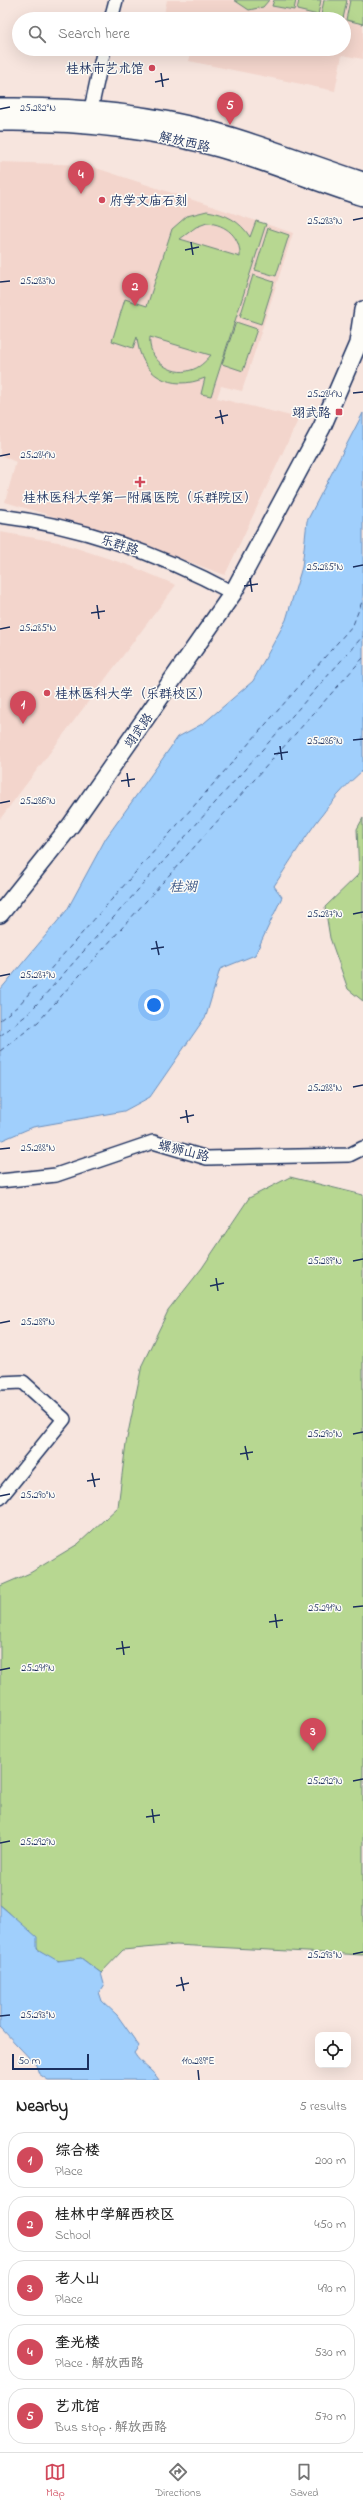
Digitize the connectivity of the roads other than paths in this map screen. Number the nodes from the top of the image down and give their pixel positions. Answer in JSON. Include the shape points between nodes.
{"nodes":[{"id":1,"x":116,"y":0,"type":"edge"},
{"id":2,"x":113,"y":12,"type":"edge"},
{"id":3,"x":102,"y":56,"type":"edge"},
{"id":4,"x":0,"y":107,"type":"edge"},
{"id":5,"x":89,"y":116,"type":"junction"},
{"id":6,"x":0,"y":122,"type":"edge"},
{"id":7,"x":363,"y":181,"type":"edge"},
{"id":8,"x":363,"y":198,"type":"edge"},
{"id":9,"x":363,"y":310,"type":"edge"},
{"id":10,"x":360,"y":338,"type":"edge"},
{"id":11,"x":0,"y":516,"type":"edge"},
{"id":12,"x":233,"y":593,"type":"junction"},
{"id":13,"x":0,"y":914,"type":"edge"},
{"id":14,"x":363,"y":1148,"type":"edge"},
{"id":15,"x":0,"y":1181,"type":"edge"},
{"id":16,"x":0,"y":1382,"type":"edge"},
{"id":17,"x":0,"y":1498,"type":"edge"}],
"edges":[{"from":1,"to":2,"type":"street"},
{"from":3,"to":5,"type":"street"},
{"from":4,"to":5,"type":"main road","name":"解放西路"},
{"from":5,"to":6,"type":"main road","name":"解放西路"},
{"from":5,"to":7,"type":"main road","name":"解放西路","via":[[213,131]]},
{"from":5,"to":8,"type":"main road","name":"解放西路","via":[[219,148]]},
{"from":9,"to":10,"type":"main road","name":"翊武路"},
{"from":10,"to":12,"type":"main road","name":"翊武路","via":[[322,427]]},
{"from":11,"to":12,"type":"street","name":"乐群路","via":[[72,529],[137,549],[195,573]]},
{"from":12,"to":13,"type":"main road","name":"翊武路","via":[[71,825]]},
{"from":14,"to":15,"type":"street","name":"螺狮山路","via":[[349,1155],[207,1158],[153,1142],[56,1174]]},
{"from":16,"to":17,"type":"street","via":[[23,1382],[64,1419]]}]}
